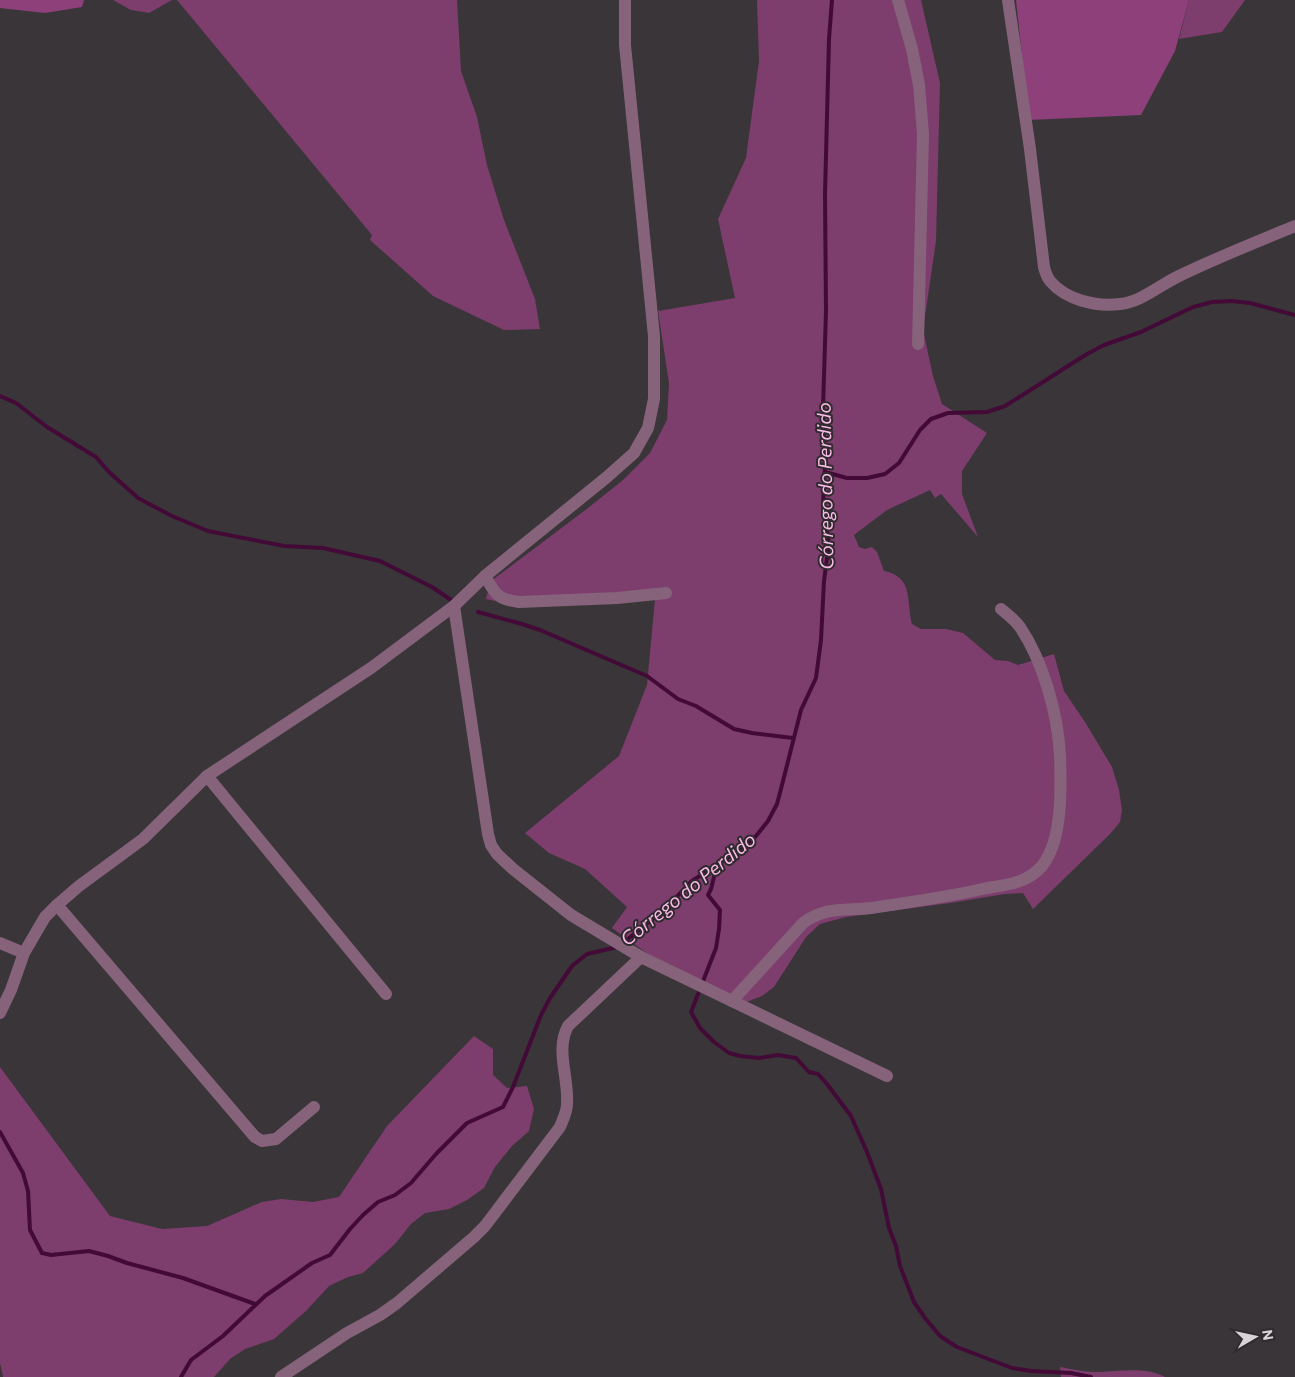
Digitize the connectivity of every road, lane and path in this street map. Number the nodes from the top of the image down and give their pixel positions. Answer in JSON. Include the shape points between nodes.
{"nodes":[{"id":1,"x":625,"y":0,"type":"edge"},
{"id":2,"x":898,"y":0,"type":"edge"},
{"id":3,"x":1008,"y":0,"type":"edge"},
{"id":4,"x":1295,"y":226,"type":"edge"},
{"id":5,"x":918,"y":344,"type":"dead end"},
{"id":6,"x":485,"y":576,"type":"junction"},
{"id":7,"x":666,"y":593,"type":"dead end"},
{"id":8,"x":454,"y":606,"type":"junction"},
{"id":9,"x":1001,"y":609,"type":"dead end"},
{"id":10,"x":207,"y":776,"type":"junction"},
{"id":11,"x":57,"y":905,"type":"junction"},
{"id":12,"x":0,"y":943,"type":"edge"},
{"id":13,"x":24,"y":953,"type":"junction"},
{"id":14,"x":641,"y":957,"type":"junction"},
{"id":15,"x":386,"y":994,"type":"dead end"},
{"id":16,"x":732,"y":1000,"type":"junction"},
{"id":17,"x":0,"y":1013,"type":"edge"},
{"id":18,"x":887,"y":1076,"type":"dead end"},
{"id":19,"x":314,"y":1107,"type":"dead end"},
{"id":20,"x":281,"y":1377,"type":"edge"}],
"edges":[{"from":1,"to":6,"type":"street","via":[[625,45],[654,336],[654,399],[648,428],[634,453]]},
{"from":2,"to":5,"type":"street","via":[[919,86],[923,134]]},
{"from":3,"to":4,"type":"street","via":[[1044,267],[1059,290],[1088,302],[1122,304],[1146,295],[1178,276]]},
{"from":6,"to":7,"type":"street","via":[[496,594],[519,602],[577,601]]},
{"from":6,"to":8,"type":"street"},
{"from":8,"to":10,"type":"street","via":[[372,668]]},
{"from":8,"to":14,"type":"street","via":[[490,845],[513,869],[571,916]]},
{"from":9,"to":16,"type":"street","via":[[1019,625],[1035,653],[1054,712],[1061,798],[1057,826],[1042,866],[1019,882],[812,916]]},
{"from":10,"to":11,"type":"street","via":[[143,839]]},
{"from":10,"to":15,"type":"street"},
{"from":11,"to":13,"type":"street","via":[[45,917]]},
{"from":11,"to":19,"type":"street","via":[[255,1137],[262,1140],[276,1138]]},
{"from":12,"to":13,"type":"street"},
{"from":13,"to":17,"type":"street"},
{"from":14,"to":16,"type":"street"},
{"from":14,"to":20,"type":"street","via":[[568,1026],[562,1046],[567,1104],[565,1116],[485,1226],[398,1303]]},
{"from":16,"to":18,"type":"street"}]}
